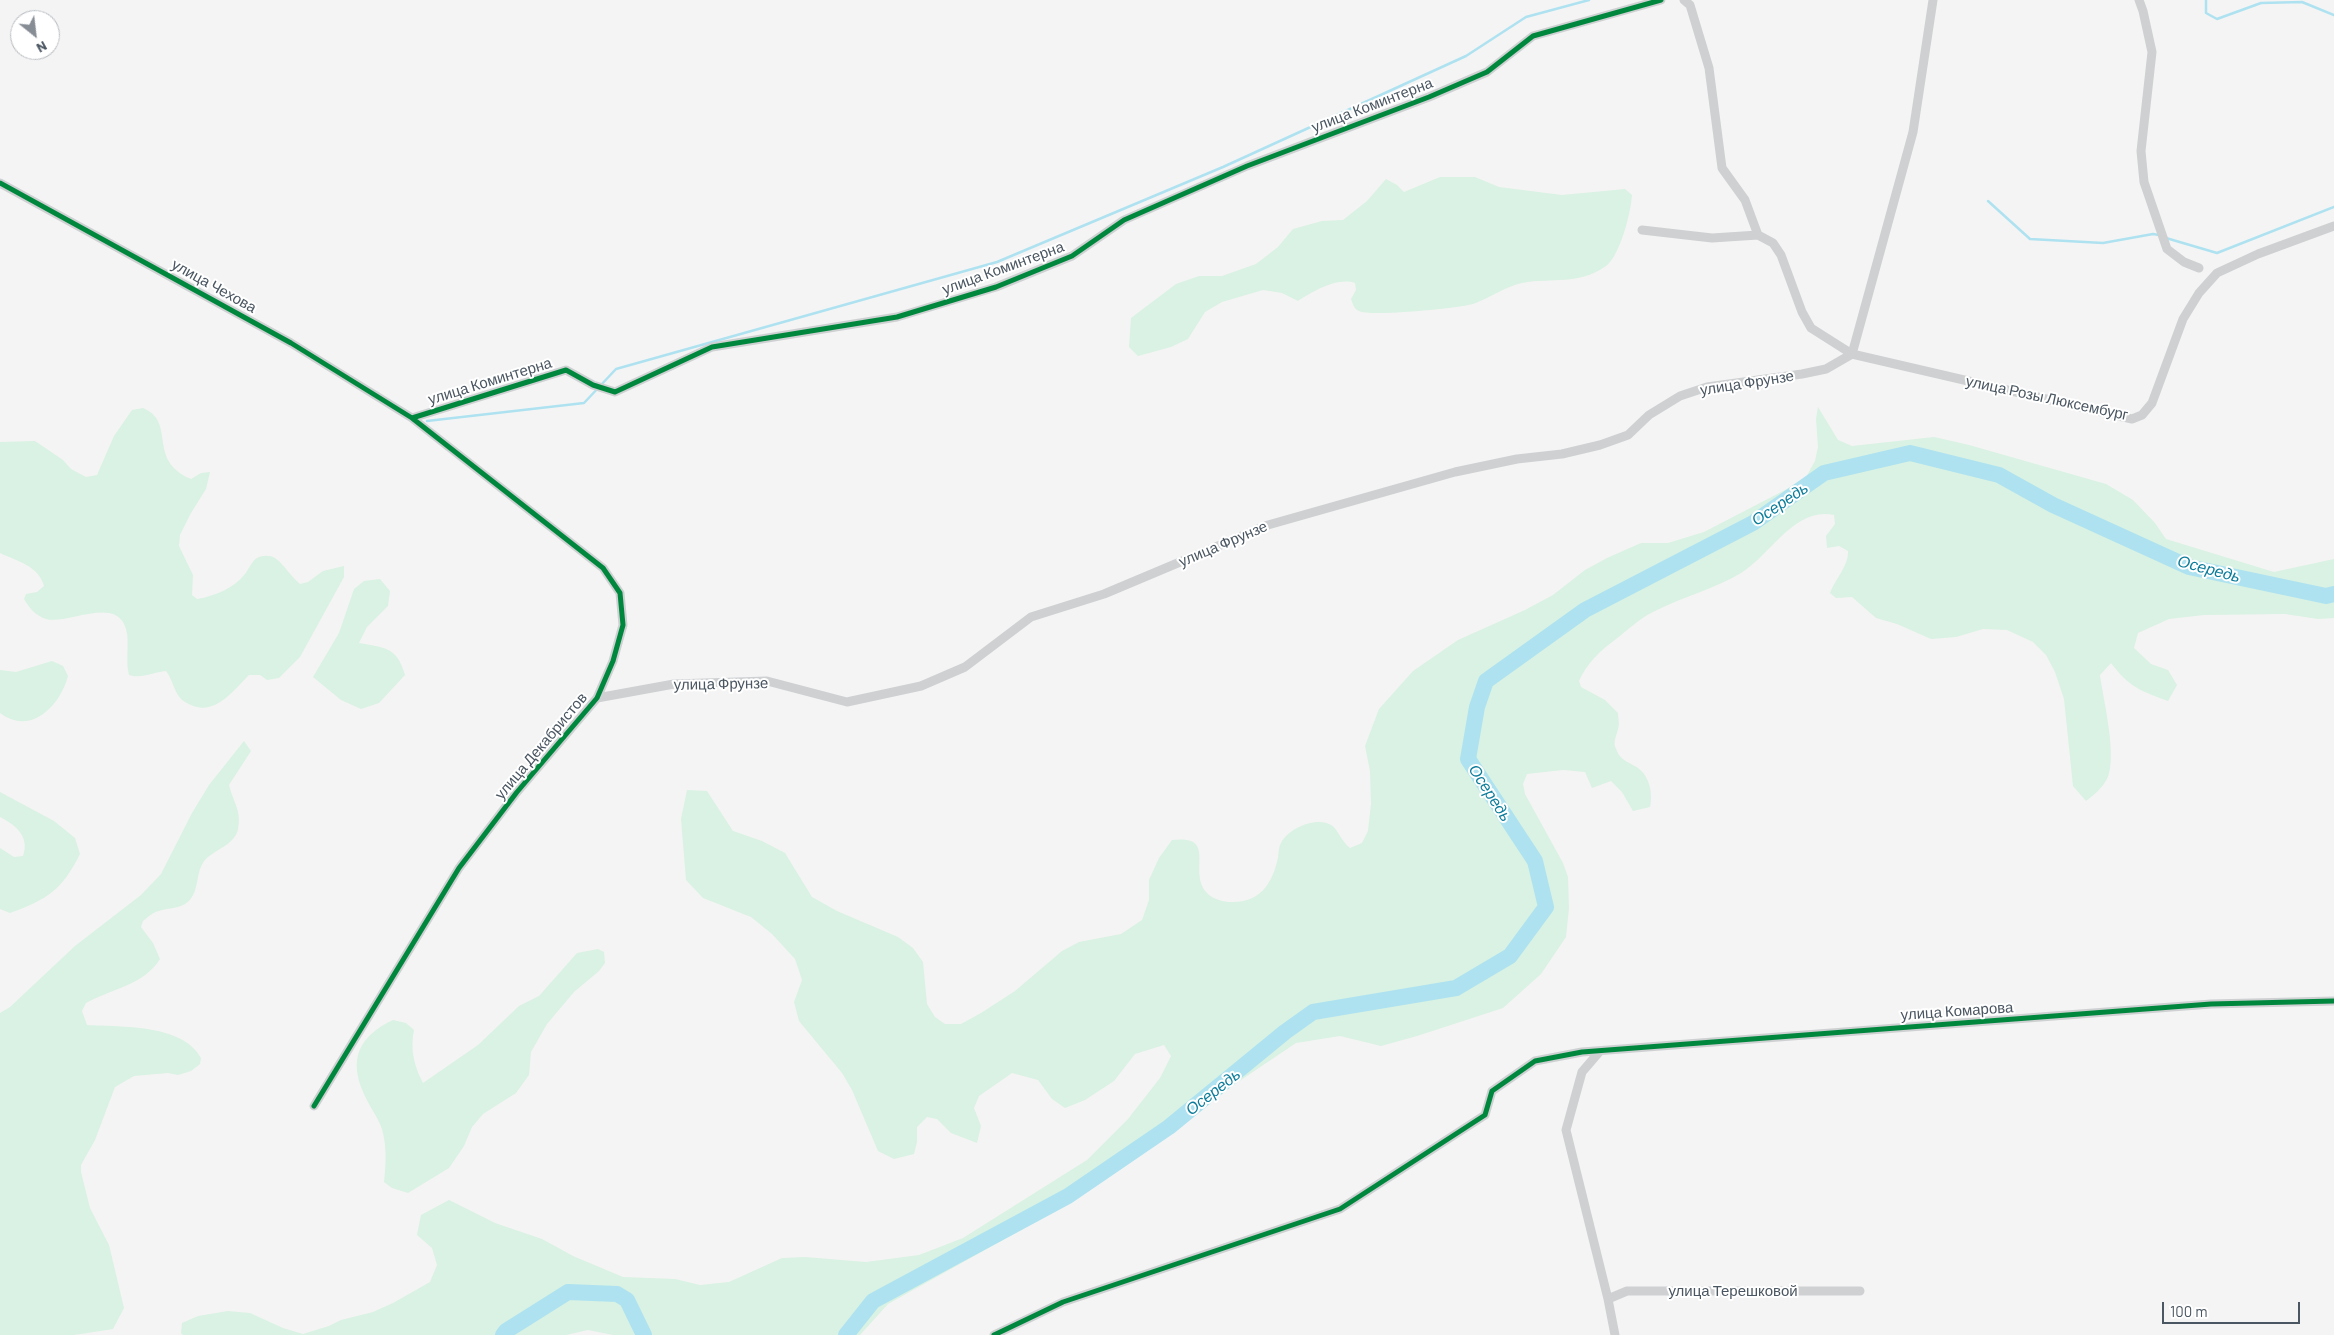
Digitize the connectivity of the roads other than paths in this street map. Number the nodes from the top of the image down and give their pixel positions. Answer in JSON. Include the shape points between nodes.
{"nodes":[{"id":1,"x":1661,"y":0,"type":"edge"},
{"id":2,"x":1684,"y":0,"type":"edge"},
{"id":3,"x":1933,"y":0,"type":"edge"},
{"id":4,"x":2139,"y":0,"type":"edge"},
{"id":5,"x":0,"y":184,"type":"edge"},
{"id":6,"x":2334,"y":226,"type":"edge"},
{"id":7,"x":1642,"y":230,"type":"dead end"},
{"id":8,"x":1758,"y":235,"type":"junction"},
{"id":9,"x":2199,"y":268,"type":"dead end"},
{"id":10,"x":1852,"y":354,"type":"junction"},
{"id":11,"x":412,"y":418,"type":"junction"},
{"id":12,"x":597,"y":698,"type":"junction"},
{"id":13,"x":2334,"y":1001,"type":"edge"},
{"id":14,"x":1600,"y":1051,"type":"junction"},
{"id":15,"x":314,"y":1106,"type":"dead end"},
{"id":16,"x":1860,"y":1291,"type":"dead end"},
{"id":17,"x":1608,"y":1298,"type":"junction"},
{"id":18,"x":994,"y":1335,"type":"edge"},
{"id":19,"x":1615,"y":1335,"type":"edge"}],
"edges":[{"from":1,"to":11,"type":"street","name":"улица Коминтерна","via":[[1533,36],[1487,72],[1229,174],[1124,220],[1072,256],[996,287],[897,317],[712,348],[614,392],[566,370]]},
{"from":2,"to":8,"type":"street","via":[[1690,5],[1710,68],[1722,168],[1745,200]]},
{"from":3,"to":10,"type":"street","via":[[1913,132]]},
{"from":4,"to":9,"type":"street","via":[[2152,52],[2141,151],[2144,182],[2167,249]]},
{"from":5,"to":11,"type":"street","name":"улица Чехова","via":[[291,342]]},
{"from":6,"to":10,"type":"street","name":"улица Розы Люксембург","via":[[2216,272],[2183,319],[2152,403],[2132,419]]},
{"from":7,"to":8,"type":"street","via":[[1712,238]]},
{"from":8,"to":10,"type":"street","name":"улица Розы Люксембург","via":[[1773,243],[1781,255],[1811,328]]},
{"from":10,"to":12,"type":"street","name":"улица Фрунзе","via":[[1826,369],[1707,387],[1680,396],[1649,415],[1628,435],[1600,445],[1455,472],[1268,525],[1104,594],[1031,617],[965,667],[921,686],[847,702],[767,681],[674,684]]},
{"from":11,"to":12,"type":"street","name":"улица Декабристов","via":[[603,568],[620,594],[623,625],[613,661]]},
{"from":12,"to":15,"type":"street","name":"улица Декабристов","via":[[517,792],[459,868]]},
{"from":13,"to":14,"type":"street","name":"улица Комарова","via":[[2211,1004]]},
{"from":14,"to":17,"type":"street","via":[[1582,1072],[1566,1130]]},
{"from":14,"to":18,"type":"street","name":"улица Комарова","via":[[1535,1061],[1492,1091],[1484,1115],[1340,1209],[1063,1302]]},
{"from":16,"to":17,"type":"street","name":"улица Терешковой","via":[[1627,1291]]},
{"from":17,"to":19,"type":"street"}]}
